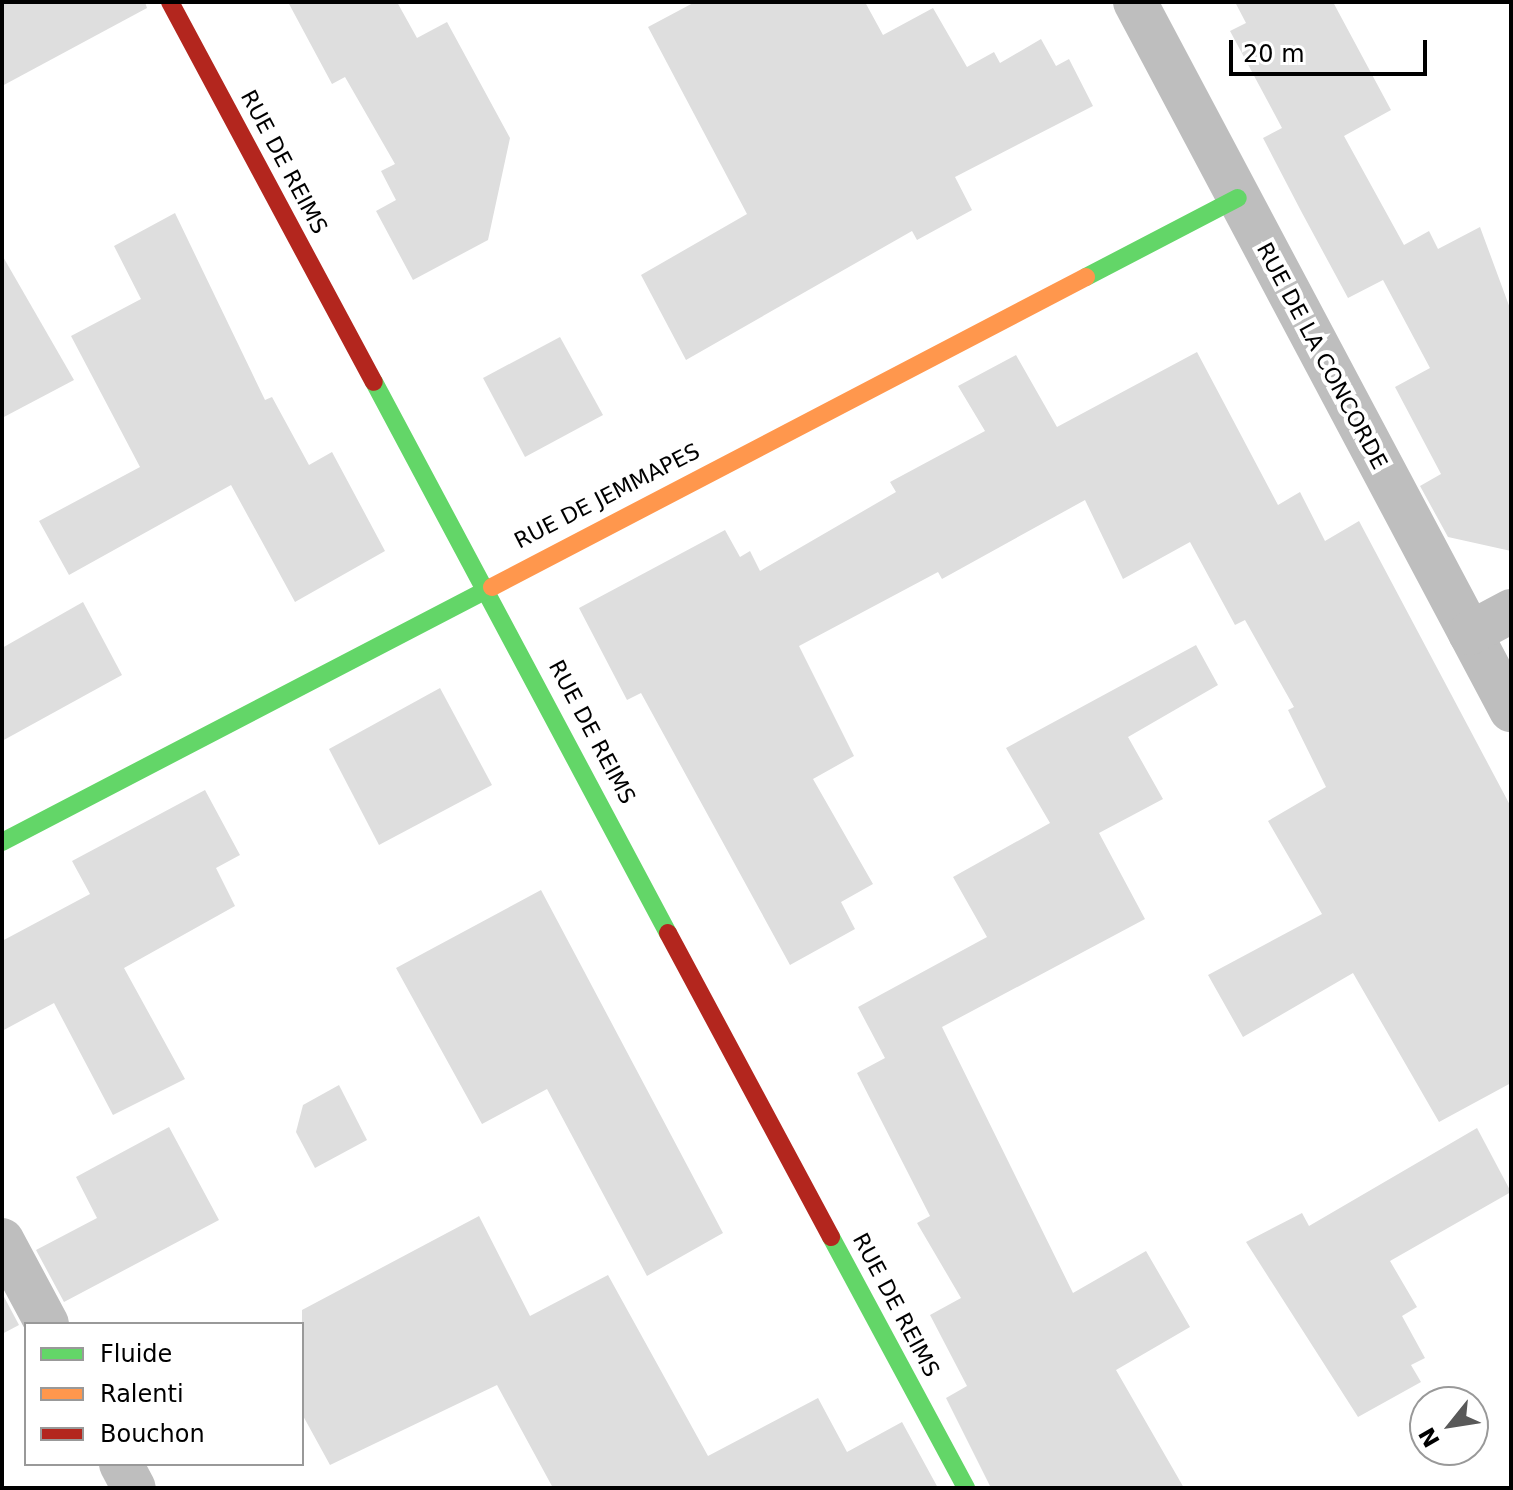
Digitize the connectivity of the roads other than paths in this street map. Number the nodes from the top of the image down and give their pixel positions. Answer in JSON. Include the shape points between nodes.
{"nodes":[{"id":1,"x":170,"y":2,"type":"edge"},
{"id":2,"x":1135,"y":2,"type":"edge"},
{"id":3,"x":1238,"y":198,"type":"junction"},
{"id":4,"x":487,"y":585,"type":"junction"},
{"id":5,"x":1511,"y":611,"type":"edge"},
{"id":6,"x":1470,"y":633,"type":"junction"},
{"id":7,"x":1511,"y":710,"type":"edge"},
{"id":8,"x":2,"y":842,"type":"edge"},
{"id":9,"x":2,"y":1240,"type":"edge"},
{"id":10,"x":46,"y":1322,"type":"edge"},
{"id":11,"x":122,"y":1466,"type":"edge"},
{"id":12,"x":134,"y":1488,"type":"edge"},
{"id":13,"x":966,"y":1488,"type":"edge"}],
"edges":[{"from":1,"to":4,"type":"street","name":"RUE DE REIMS"},
{"from":2,"to":3,"type":"street","name":"RUE DE LA CONCORDE"},
{"from":3,"to":4,"type":"street","name":"RUE DE JEMMAPES"},
{"from":3,"to":6,"type":"street","name":"RUE DE LA CONCORDE"},
{"from":4,"to":8,"type":"street","name":"RUE DE JEMMAPES"},
{"from":4,"to":13,"type":"street","name":"RUE DE REIMS"},
{"from":5,"to":6,"type":"street"},
{"from":6,"to":7,"type":"street","name":"RUE DE LA CONCORDE"},
{"from":9,"to":10,"type":"street"},
{"from":11,"to":12,"type":"street"}]}
